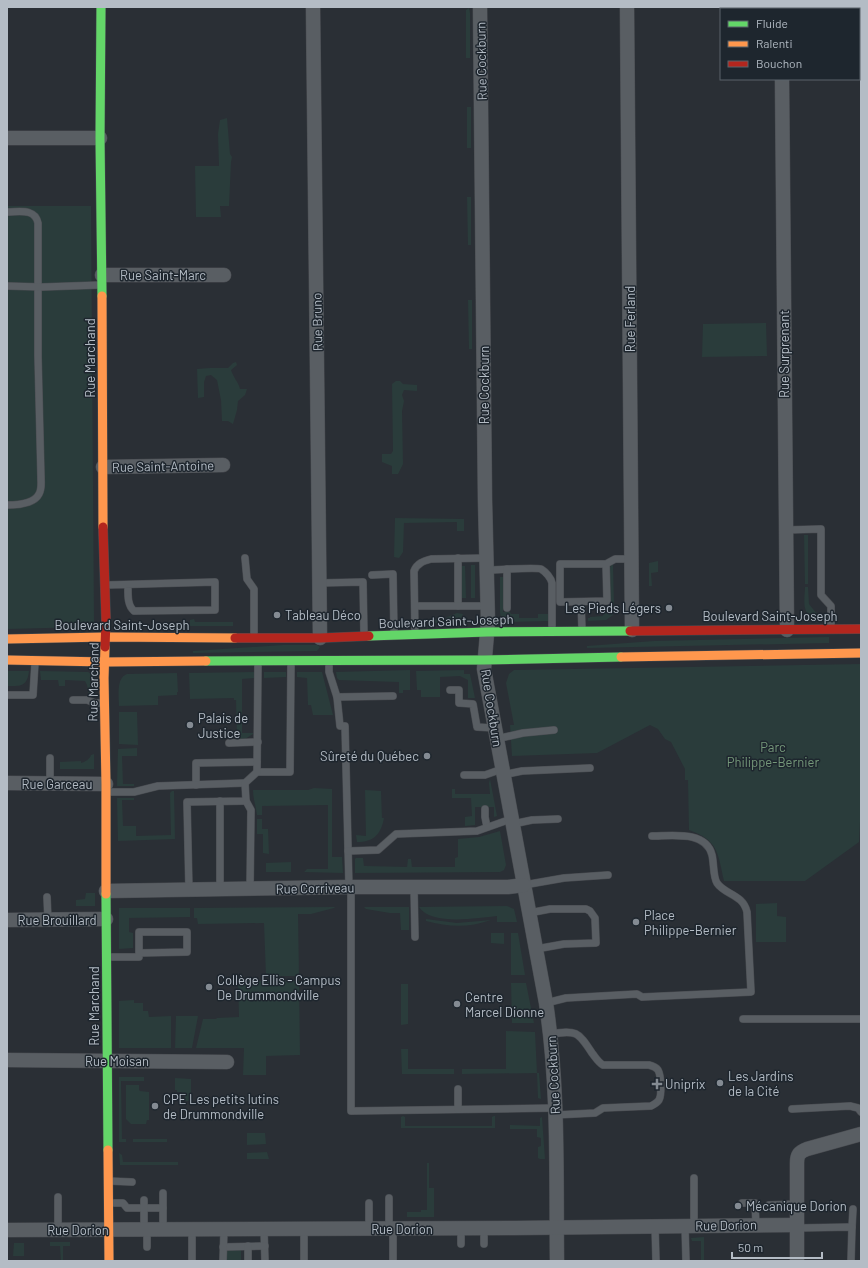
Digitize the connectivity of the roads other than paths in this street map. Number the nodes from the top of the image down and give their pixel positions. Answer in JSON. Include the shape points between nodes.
{"nodes":[{"id":1,"x":101,"y":7,"type":"edge"},
{"id":2,"x":313,"y":7,"type":"edge"},
{"id":3,"x":480,"y":7,"type":"edge"},
{"id":4,"x":627,"y":7,"type":"edge"},
{"id":5,"x":782,"y":80,"type":"edge"},
{"id":6,"x":7,"y":138,"type":"edge"},
{"id":7,"x":100,"y":138,"type":"junction"},
{"id":8,"x":7,"y":212,"type":"edge"},
{"id":9,"x":224,"y":275,"type":"dead end"},
{"id":10,"x":102,"y":280,"type":"junction"},
{"id":11,"x":7,"y":286,"type":"edge"},
{"id":12,"x":39,"y":287,"type":"junction"},
{"id":13,"x":223,"y":465,"type":"dead end"},
{"id":14,"x":103,"y":467,"type":"junction"},
{"id":15,"x":7,"y":505,"type":"edge"},
{"id":16,"x":786,"y":530,"type":"junction"},
{"id":17,"x":245,"y":558,"type":"dead end"},
{"id":18,"x":458,"y":558,"type":"junction"},
{"id":19,"x":632,"y":559,"type":"junction"},
{"id":20,"x":487,"y":564,"type":"junction"},
{"id":21,"x":606,"y":564,"type":"junction"},
{"id":22,"x":507,"y":569,"type":"junction"},
{"id":23,"x":157,"y":575,"type":"dead end"},
{"id":24,"x":372,"y":575,"type":"dead end"},
{"id":25,"x":320,"y":583,"type":"junction"},
{"id":26,"x":157,"y":584,"type":"junction"},
{"id":27,"x":106,"y":585,"type":"junction"},
{"id":28,"x":128,"y":585,"type":"junction"},
{"id":29,"x":581,"y":602,"type":"junction"},
{"id":30,"x":415,"y":606,"type":"junction"},
{"id":31,"x":458,"y":606,"type":"junction"},
{"id":32,"x":488,"y":606,"type":"junction"},
{"id":33,"x":507,"y":608,"type":"dead end"},
{"id":34,"x":861,"y":628,"type":"edge"},
{"id":35,"x":831,"y":629,"type":"junction"},
{"id":36,"x":632,"y":630,"type":"junction"},
{"id":37,"x":787,"y":630,"type":"junction"},
{"id":38,"x":582,"y":631,"type":"junction"},
{"id":39,"x":487,"y":632,"type":"junction"},
{"id":40,"x":552,"y":632,"type":"junction"},
{"id":41,"x":394,"y":635,"type":"junction"},
{"id":42,"x":415,"y":635,"type":"junction"},
{"id":43,"x":364,"y":636,"type":"junction"},
{"id":44,"x":106,"y":637,"type":"junction"},
{"id":45,"x":254,"y":638,"type":"junction"},
{"id":46,"x":320,"y":638,"type":"junction"},
{"id":47,"x":7,"y":639,"type":"edge"},
{"id":48,"x":861,"y":653,"type":"edge"},
{"id":49,"x":7,"y":660,"type":"edge"},
{"id":50,"x":35,"y":660,"type":"junction"},
{"id":51,"x":328,"y":660,"type":"junction"},
{"id":52,"x":484,"y":660,"type":"junction"},
{"id":53,"x":258,"y":661,"type":"junction"},
{"id":54,"x":291,"y":661,"type":"junction"},
{"id":55,"x":105,"y":662,"type":"junction"},
{"id":56,"x":450,"y":690,"type":"dead end"},
{"id":57,"x":7,"y":695,"type":"edge"},
{"id":58,"x":393,"y":696,"type":"dead end"},
{"id":59,"x":337,"y":697,"type":"junction"},
{"id":60,"x":73,"y":700,"type":"dead end"},
{"id":61,"x":105,"y":703,"type":"junction"},
{"id":62,"x":554,"y":730,"type":"dead end"},
{"id":63,"x":495,"y":733,"type":"junction"},
{"id":64,"x":258,"y":742,"type":"junction"},
{"id":65,"x":229,"y":743,"type":"dead end"},
{"id":66,"x":50,"y":758,"type":"dead end"},
{"id":67,"x":257,"y":762,"type":"junction"},
{"id":68,"x":590,"y":768,"type":"dead end"},
{"id":69,"x":257,"y":772,"type":"junction"},
{"id":70,"x":503,"y":772,"type":"junction"},
{"id":71,"x":464,"y":775,"type":"dead end"},
{"id":72,"x":7,"y":783,"type":"edge"},
{"id":73,"x":50,"y":783,"type":"junction"},
{"id":74,"x":245,"y":783,"type":"junction"},
{"id":75,"x":196,"y":785,"type":"junction"},
{"id":76,"x":106,"y":788,"type":"junction"},
{"id":77,"x":220,"y":801,"type":"junction"},
{"id":78,"x":246,"y":801,"type":"junction"},
{"id":79,"x":485,"y":809,"type":"dead end"},
{"id":80,"x":558,"y":819,"type":"dead end"},
{"id":81,"x":512,"y":822,"type":"junction"},
{"id":82,"x":487,"y":827,"type":"junction"},
{"id":83,"x":652,"y":836,"type":"dead end"},
{"id":84,"x":348,"y":851,"type":"junction"},
{"id":85,"x":608,"y":876,"type":"dead end"},
{"id":86,"x":524,"y":885,"type":"junction"},
{"id":87,"x":414,"y":887,"type":"junction"},
{"id":88,"x":350,"y":888,"type":"junction"},
{"id":89,"x":220,"y":889,"type":"junction"},
{"id":90,"x":250,"y":889,"type":"junction"},
{"id":91,"x":189,"y":890,"type":"junction"},
{"id":92,"x":106,"y":891,"type":"junction"},
{"id":93,"x":47,"y":897,"type":"dead end"},
{"id":94,"x":529,"y":913,"type":"junction"},
{"id":95,"x":106,"y":919,"type":"junction"},
{"id":96,"x":7,"y":920,"type":"edge"},
{"id":97,"x":48,"y":920,"type":"junction"},
{"id":98,"x":414,"y":937,"type":"dead end"},
{"id":99,"x":536,"y":950,"type":"junction"},
{"id":100,"x":139,"y":953,"type":"junction"},
{"id":101,"x":107,"y":957,"type":"junction"},
{"id":102,"x":546,"y":1003,"type":"junction"},
{"id":103,"x":743,"y":1019,"type":"dead end"},
{"id":104,"x":861,"y":1019,"type":"edge"},
{"id":105,"x":550,"y":1034,"type":"junction"},
{"id":106,"x":7,"y":1060,"type":"edge"},
{"id":107,"x":107,"y":1060,"type":"junction"},
{"id":108,"x":227,"y":1062,"type":"dead end"},
{"id":109,"x":458,"y":1089,"type":"dead end"},
{"id":110,"x":458,"y":1109,"type":"junction"},
{"id":111,"x":792,"y":1109,"type":"dead end"},
{"id":112,"x":555,"y":1111,"type":"junction"},
{"id":113,"x":861,"y":1112,"type":"edge"},
{"id":114,"x":861,"y":1134,"type":"edge"},
{"id":115,"x":694,"y":1178,"type":"dead end"},
{"id":116,"x":108,"y":1182,"type":"junction"},
{"id":117,"x":132,"y":1182,"type":"dead end"},
{"id":118,"x":163,"y":1193,"type":"dead end"},
{"id":119,"x":58,"y":1197,"type":"dead end"},
{"id":120,"x":389,"y":1198,"type":"dead end"},
{"id":121,"x":144,"y":1200,"type":"dead end"},
{"id":122,"x":109,"y":1203,"type":"junction"},
{"id":123,"x":369,"y":1203,"type":"dead end"},
{"id":124,"x":742,"y":1203,"type":"dead end"},
{"id":125,"x":797,"y":1204,"type":"junction"},
{"id":126,"x":769,"y":1205,"type":"dead end"},
{"id":127,"x":144,"y":1208,"type":"junction"},
{"id":128,"x":163,"y":1208,"type":"junction"},
{"id":129,"x":853,"y":1209,"type":"dead end"},
{"id":130,"x":756,"y":1225,"type":"junction"},
{"id":131,"x":655,"y":1226,"type":"junction"},
{"id":132,"x":690,"y":1226,"type":"junction"},
{"id":133,"x":556,"y":1227,"type":"junction"},
{"id":134,"x":797,"y":1227,"type":"junction"},
{"id":135,"x":852,"y":1227,"type":"junction"},
{"id":136,"x":461,"y":1228,"type":"junction"},
{"id":137,"x":484,"y":1228,"type":"junction"},
{"id":138,"x":304,"y":1229,"type":"junction"},
{"id":139,"x":369,"y":1229,"type":"junction"},
{"id":140,"x":391,"y":1229,"type":"junction"},
{"id":141,"x":7,"y":1230,"type":"edge"},
{"id":142,"x":58,"y":1230,"type":"junction"},
{"id":143,"x":146,"y":1230,"type":"junction"},
{"id":144,"x":163,"y":1230,"type":"junction"},
{"id":145,"x":192,"y":1230,"type":"junction"},
{"id":146,"x":224,"y":1230,"type":"junction"},
{"id":147,"x":264,"y":1230,"type":"junction"},
{"id":148,"x":109,"y":1231,"type":"junction"},
{"id":149,"x":461,"y":1244,"type":"dead end"},
{"id":150,"x":484,"y":1244,"type":"dead end"},
{"id":151,"x":248,"y":1246,"type":"junction"},
{"id":152,"x":264,"y":1246,"type":"junction"},
{"id":153,"x":147,"y":1247,"type":"dead end"},
{"id":154,"x":223,"y":1247,"type":"junction"},
{"id":155,"x":109,"y":1261,"type":"edge"},
{"id":156,"x":192,"y":1261,"type":"edge"},
{"id":157,"x":223,"y":1261,"type":"edge"},
{"id":158,"x":248,"y":1261,"type":"edge"},
{"id":159,"x":265,"y":1261,"type":"edge"},
{"id":160,"x":304,"y":1261,"type":"edge"},
{"id":161,"x":393,"y":1261,"type":"edge"},
{"id":162,"x":556,"y":1261,"type":"edge"},
{"id":163,"x":656,"y":1261,"type":"edge"},
{"id":164,"x":686,"y":1261,"type":"edge"},
{"id":165,"x":797,"y":1261,"type":"edge"},
{"id":166,"x":852,"y":1261,"type":"edge"}],
"edges":[{"from":1,"to":7,"type":"main road","name":"Rue Marchand"},
{"from":2,"to":25,"type":"street","name":"Rue Bruno"},
{"from":3,"to":20,"type":"street","name":"Rue Cockburn"},
{"from":4,"to":19,"type":"street","name":"Rue Ferland"},
{"from":5,"to":16,"type":"street","name":"Rue Surprenant"},
{"from":6,"to":7,"type":"street"},
{"from":7,"to":10,"type":"main road","name":"Rue Marchand"},
{"from":8,"to":12,"type":"lane","via":[[31,212],[38,220]]},
{"from":9,"to":10,"type":"street","name":"Rue Saint-Marc"},
{"from":10,"to":12,"type":"lane"},
{"from":10,"to":14,"type":"main road","name":"Rue Marchand"},
{"from":11,"to":12,"type":"lane"},
{"from":12,"to":15,"type":"lane","via":[[41,488],[39,496],[33,500],[19,505]]},
{"from":13,"to":14,"type":"street","name":"Rue Saint-Antoine"},
{"from":14,"to":27,"type":"main road","name":"Rue Marchand"},
{"from":16,"to":35,"type":"lane","via":[[821,529],[821,595],[830,606]]},
{"from":16,"to":37,"type":"street","name":"Rue Surprenant"},
{"from":17,"to":45,"type":"lane","via":[[247,579],[254,589]]},
{"from":18,"to":20,"type":"lane"},
{"from":18,"to":30,"type":"lane","via":[[431,559],[416,567]]},
{"from":18,"to":31,"type":"lane"},
{"from":19,"to":21,"type":"lane","via":[[615,559]]},
{"from":19,"to":36,"type":"street","name":"Rue Ferland"},
{"from":20,"to":22,"type":"lane"},
{"from":20,"to":32,"type":"street","name":"Rue Cockburn"},
{"from":21,"to":29,"type":"lane","via":[[607,601]]},
{"from":21,"to":29,"type":"lane","via":[[560,564],[560,602]]},
{"from":22,"to":33,"type":"lane"},
{"from":22,"to":40,"type":"lane","via":[[539,568],[548,575],[552,581]]},
{"from":23,"to":26,"type":"lane"},
{"from":24,"to":41,"type":"lane","via":[[393,574]]},
{"from":25,"to":43,"type":"lane","via":[[363,582]]},
{"from":25,"to":46,"type":"street","name":"Rue Bruno"},
{"from":26,"to":28,"type":"lane"},
{"from":26,"to":28,"type":"lane","via":[[215,582],[215,610],[134,611],[129,604]]},
{"from":27,"to":28,"type":"lane"},
{"from":27,"to":44,"type":"main road","name":"Rue Marchand"},
{"from":29,"to":38,"type":"lane"},
{"from":30,"to":31,"type":"lane"},
{"from":30,"to":42,"type":"lane"},
{"from":31,"to":32,"type":"lane"},
{"from":32,"to":39,"type":"street","name":"Rue Cockburn"},
{"from":34,"to":35,"type":"main road","name":"Boulevard Saint-Joseph"},
{"from":35,"to":37,"type":"main road","name":"Boulevard Saint-Joseph"},
{"from":36,"to":37,"type":"main road","name":"Boulevard Saint-Joseph"},
{"from":36,"to":38,"type":"main road","name":"Boulevard Saint-Joseph"},
{"from":38,"to":40,"type":"main road","name":"Boulevard Saint-Joseph"},
{"from":39,"to":40,"type":"main road","name":"Boulevard Saint-Joseph"},
{"from":39,"to":42,"type":"main road","name":"Boulevard Saint-Joseph"},
{"from":39,"to":52,"type":"street","name":"Rue Cockburn"},
{"from":41,"to":42,"type":"main road","name":"Boulevard Saint-Joseph"},
{"from":41,"to":43,"type":"main road","name":"Boulevard Saint-Joseph"},
{"from":43,"to":46,"type":"main road","name":"Boulevard Saint-Joseph"},
{"from":44,"to":45,"type":"main road","name":"Boulevard Saint-Joseph"},
{"from":44,"to":47,"type":"main road","name":"Boulevard Saint-Joseph"},
{"from":44,"to":55,"type":"main road","name":"Rue Marchand"},
{"from":45,"to":46,"type":"main road","name":"Boulevard Saint-Joseph"},
{"from":48,"to":52,"type":"main road"},
{"from":49,"to":50,"type":"main road"},
{"from":50,"to":55,"type":"main road"},
{"from":50,"to":57,"type":"lane","via":[[33,695]]},
{"from":51,"to":52,"type":"main road"},
{"from":51,"to":54,"type":"main road"},
{"from":51,"to":59,"type":"lane"},
{"from":52,"to":63,"type":"street","name":"Rue Cockburn"},
{"from":53,"to":54,"type":"main road"},
{"from":53,"to":55,"type":"main road"},
{"from":53,"to":64,"type":"lane"},
{"from":54,"to":69,"type":"lane","via":[[290,772]]},
{"from":55,"to":61,"type":"main road","name":"Rue Marchand"},
{"from":56,"to":63,"type":"lane","via":[[459,690],[459,703],[473,704],[476,727]]},
{"from":58,"to":59,"type":"lane"},
{"from":59,"to":84,"type":"lane","via":[[340,726],[345,726]]},
{"from":60,"to":61,"type":"lane"},
{"from":61,"to":76,"type":"main road","name":"Rue Marchand"},
{"from":62,"to":63,"type":"lane"},
{"from":63,"to":70,"type":"street","name":"Rue Cockburn"},
{"from":64,"to":65,"type":"lane"},
{"from":64,"to":67,"type":"lane"},
{"from":66,"to":73,"type":"lane"},
{"from":67,"to":69,"type":"lane"},
{"from":67,"to":75,"type":"lane","via":[[196,763]]},
{"from":68,"to":70,"type":"lane"},
{"from":69,"to":74,"type":"lane"},
{"from":70,"to":71,"type":"lane"},
{"from":70,"to":81,"type":"street","name":"Rue Cockburn"},
{"from":72,"to":73,"type":"street","name":"Rue Garceau"},
{"from":73,"to":76,"type":"street","name":"Rue Garceau"},
{"from":74,"to":75,"type":"lane"},
{"from":74,"to":78,"type":"lane"},
{"from":75,"to":76,"type":"lane","via":[[158,786],[134,792]]},
{"from":76,"to":92,"type":"main road","name":"Rue Marchand"},
{"from":77,"to":78,"type":"lane"},
{"from":77,"to":89,"type":"lane"},
{"from":77,"to":91,"type":"lane","via":[[187,802]]},
{"from":78,"to":90,"type":"lane","via":[[251,810]]},
{"from":79,"to":82,"type":"lane"},
{"from":80,"to":81,"type":"lane"},
{"from":81,"to":82,"type":"lane"},
{"from":81,"to":86,"type":"street","name":"Rue Cockburn"},
{"from":82,"to":84,"type":"lane","via":[[477,831],[396,834],[378,850]]},
{"from":83,"to":102,"type":"lane","via":[[691,836],[704,844],[711,852],[716,881],[740,899],[746,907],[751,992],[642,997],[632,994],[566,998]]},
{"from":84,"to":88,"type":"lane"},
{"from":85,"to":86,"type":"lane","via":[[564,878]]},
{"from":86,"to":87,"type":"street","name":"Rue Corriveau"},
{"from":86,"to":94,"type":"street","name":"Rue Cockburn"},
{"from":87,"to":88,"type":"street","name":"Rue Corriveau"},
{"from":87,"to":98,"type":"lane"},
{"from":88,"to":90,"type":"street","name":"Rue Corriveau"},
{"from":88,"to":110,"type":"lane","via":[[351,1111]]},
{"from":89,"to":90,"type":"street","name":"Rue Corriveau"},
{"from":89,"to":91,"type":"street","name":"Rue Corriveau"},
{"from":91,"to":92,"type":"street","name":"Rue Corriveau"},
{"from":92,"to":95,"type":"main road","name":"Rue Marchand"},
{"from":93,"to":97,"type":"lane"},
{"from":94,"to":99,"type":"street","name":"Rue Cockburn"},
{"from":94,"to":99,"type":"lane","via":[[550,909],[582,908],[590,911],[595,918],[596,943],[564,944]]},
{"from":95,"to":97,"type":"street","name":"Rue Brouillard"},
{"from":95,"to":101,"type":"main road","name":"Rue Marchand"},
{"from":96,"to":97,"type":"street","name":"Rue Brouillard"},
{"from":99,"to":102,"type":"street","name":"Rue Cockburn"},
{"from":100,"to":100,"type":"lane","via":[[187,952],[187,932],[139,932]]},
{"from":100,"to":101,"type":"lane","via":[[139,956]]},
{"from":101,"to":107,"type":"main road","name":"Rue Marchand"},
{"from":102,"to":105,"type":"street","name":"Rue Cockburn"},
{"from":103,"to":104,"type":"lane"},
{"from":105,"to":112,"type":"street","name":"Rue Cockburn"},
{"from":105,"to":112,"type":"lane","via":[[578,1034],[603,1065],[654,1067],[660,1073],[661,1088],[660,1098],[651,1106],[603,1108],[595,1113]]},
{"from":106,"to":107,"type":"street","name":"Rue Moisan"},
{"from":107,"to":108,"type":"street","name":"Rue Moisan"},
{"from":107,"to":116,"type":"main road","name":"Rue Marchand"},
{"from":109,"to":110,"type":"lane"},
{"from":110,"to":112,"type":"lane"},
{"from":111,"to":113,"type":"lane","via":[[850,1106],[858,1108]]},
{"from":112,"to":133,"type":"street","name":"Rue Cockburn"},
{"from":114,"to":125,"type":"street","via":[[802,1151],[798,1155]]},
{"from":115,"to":132,"type":"lane"},
{"from":116,"to":117,"type":"lane"},
{"from":116,"to":122,"type":"main road","name":"Rue Marchand"},
{"from":118,"to":128,"type":"lane"},
{"from":119,"to":142,"type":"lane"},
{"from":120,"to":140,"type":"lane"},
{"from":121,"to":127,"type":"lane"},
{"from":122,"to":127,"type":"lane","via":[[123,1203],[127,1208]]},
{"from":122,"to":148,"type":"main road","name":"Rue Marchand"},
{"from":123,"to":139,"type":"lane"},
{"from":124,"to":130,"type":"lane","via":[[755,1203]]},
{"from":125,"to":126,"type":"lane"},
{"from":125,"to":134,"type":"street"},
{"from":127,"to":128,"type":"lane"},
{"from":127,"to":143,"type":"lane"},
{"from":128,"to":144,"type":"lane"},
{"from":129,"to":135,"type":"lane"},
{"from":130,"to":132,"type":"street","name":"Rue Dorion"},
{"from":130,"to":134,"type":"street","name":"Rue Dorion"},
{"from":131,"to":132,"type":"street","name":"Rue Dorion"},
{"from":131,"to":133,"type":"street","name":"Rue Dorion"},
{"from":131,"to":163,"type":"lane"},
{"from":132,"to":164,"type":"lane"},
{"from":133,"to":137,"type":"street","name":"Rue Dorion"},
{"from":133,"to":162,"type":"street","name":"Rue Cockburn"},
{"from":134,"to":135,"type":"lane"},
{"from":134,"to":165,"type":"street"},
{"from":135,"to":166,"type":"lane"},
{"from":136,"to":137,"type":"street","name":"Rue Dorion"},
{"from":136,"to":140,"type":"street","name":"Rue Dorion"},
{"from":136,"to":149,"type":"lane"},
{"from":137,"to":150,"type":"lane"},
{"from":138,"to":139,"type":"street","name":"Rue Dorion"},
{"from":138,"to":147,"type":"street","name":"Rue Dorion"},
{"from":138,"to":160,"type":"lane"},
{"from":139,"to":140,"type":"street","name":"Rue Dorion"},
{"from":140,"to":161,"type":"lane"},
{"from":141,"to":142,"type":"street","name":"Rue Dorion"},
{"from":142,"to":148,"type":"street","name":"Rue Dorion"},
{"from":143,"to":144,"type":"street","name":"Rue Dorion"},
{"from":143,"to":148,"type":"street","name":"Rue Dorion"},
{"from":143,"to":153,"type":"lane"},
{"from":144,"to":145,"type":"street","name":"Rue Dorion"},
{"from":145,"to":146,"type":"street","name":"Rue Dorion"},
{"from":145,"to":156,"type":"lane"},
{"from":146,"to":147,"type":"street","name":"Rue Dorion"},
{"from":146,"to":154,"type":"lane"},
{"from":147,"to":152,"type":"lane"},
{"from":148,"to":155,"type":"main road","name":"Rue Marchand"},
{"from":151,"to":152,"type":"lane"},
{"from":151,"to":154,"type":"lane"},
{"from":151,"to":158,"type":"lane"},
{"from":152,"to":159,"type":"lane"},
{"from":154,"to":157,"type":"lane"}]}
